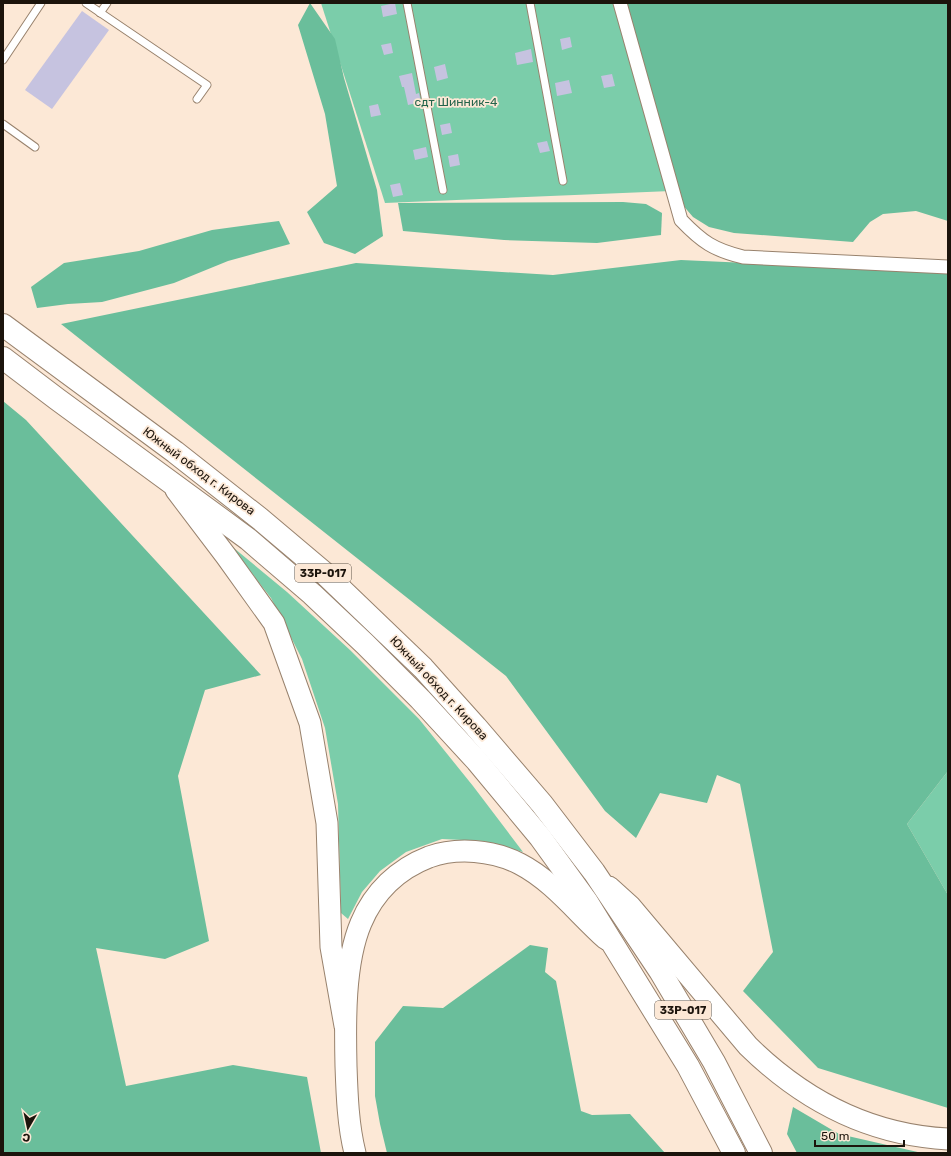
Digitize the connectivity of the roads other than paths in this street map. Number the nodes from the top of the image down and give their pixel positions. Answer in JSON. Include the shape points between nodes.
{"nodes":[{"id":1,"x":41,"y":3,"type":"edge"},
{"id":2,"x":86,"y":3,"type":"edge"},
{"id":3,"x":107,"y":3,"type":"edge"},
{"id":4,"x":408,"y":3,"type":"edge"},
{"id":5,"x":530,"y":3,"type":"edge"},
{"id":6,"x":620,"y":3,"type":"edge"},
{"id":7,"x":100,"y":13,"type":"junction"},
{"id":8,"x":3,"y":60,"type":"edge"},
{"id":9,"x":197,"y":100,"type":"dead end"},
{"id":10,"x":3,"y":124,"type":"edge"},
{"id":11,"x":35,"y":147,"type":"dead end"},
{"id":12,"x":563,"y":181,"type":"dead end"},
{"id":13,"x":443,"y":190,"type":"dead end"},
{"id":14,"x":948,"y":267,"type":"edge"},
{"id":15,"x":3,"y":325,"type":"edge"},
{"id":16,"x":3,"y":358,"type":"edge"},
{"id":17,"x":168,"y":479,"type":"junction"},
{"id":18,"x":594,"y":872,"type":"junction"},
{"id":19,"x":611,"y":943,"type":"junction"},
{"id":20,"x":345,"y":1026,"type":"junction"},
{"id":21,"x":948,"y":1139,"type":"edge"},
{"id":22,"x":355,"y":1153,"type":"edge"},
{"id":23,"x":734,"y":1153,"type":"edge"},
{"id":24,"x":761,"y":1153,"type":"edge"}],
"edges":[{"from":1,"to":8,"type":"lane"},
{"from":2,"to":7,"type":"lane"},
{"from":3,"to":7,"type":"lane"},
{"from":4,"to":13,"type":"lane"},
{"from":5,"to":12,"type":"lane"},
{"from":6,"to":14,"type":"street","via":[[681,220],[697,237],[727,253],[743,257]]},
{"from":7,"to":9,"type":"lane","via":[[207,85]]},
{"from":10,"to":11,"type":"lane"},
{"from":15,"to":18,"type":"highway","name":"Южный обход г. Кирова","number":"33Р-017","via":[[175,452],[323,572],[423,668],[476,726],[542,804]]},
{"from":16,"to":17,"type":"highway","name":"Южный обход г. Кирова","number":"33Р-017"},
{"from":17,"to":19,"type":"highway","name":"Южный обход г. Кирова","number":"33Р-017","via":[[248,539],[312,594],[420,699],[477,761],[540,837],[587,902]]},
{"from":17,"to":20,"type":"main road","via":[[274,624],[310,723],[327,823],[331,947]]},
{"from":18,"to":21,"type":"main road","via":[[630,906],[748,1046],[768,1066],[820,1101],[853,1118],[903,1134]]},
{"from":18,"to":24,"type":"highway","name":"Южный обход г. Кирова","number":"33Р-017","via":[[660,971],[710,1055]]},
{"from":19,"to":20,"type":"main road","via":[[554,889],[519,863],[500,856],[469,851],[438,854],[408,867],[393,878],[369,907],[361,922],[351,960]]},
{"from":19,"to":23,"type":"highway","name":"Южный обход г. Кирова","number":"33Р-017","via":[[688,1066]]},
{"from":20,"to":22,"type":"main road","via":[[349,1116]]}]}
